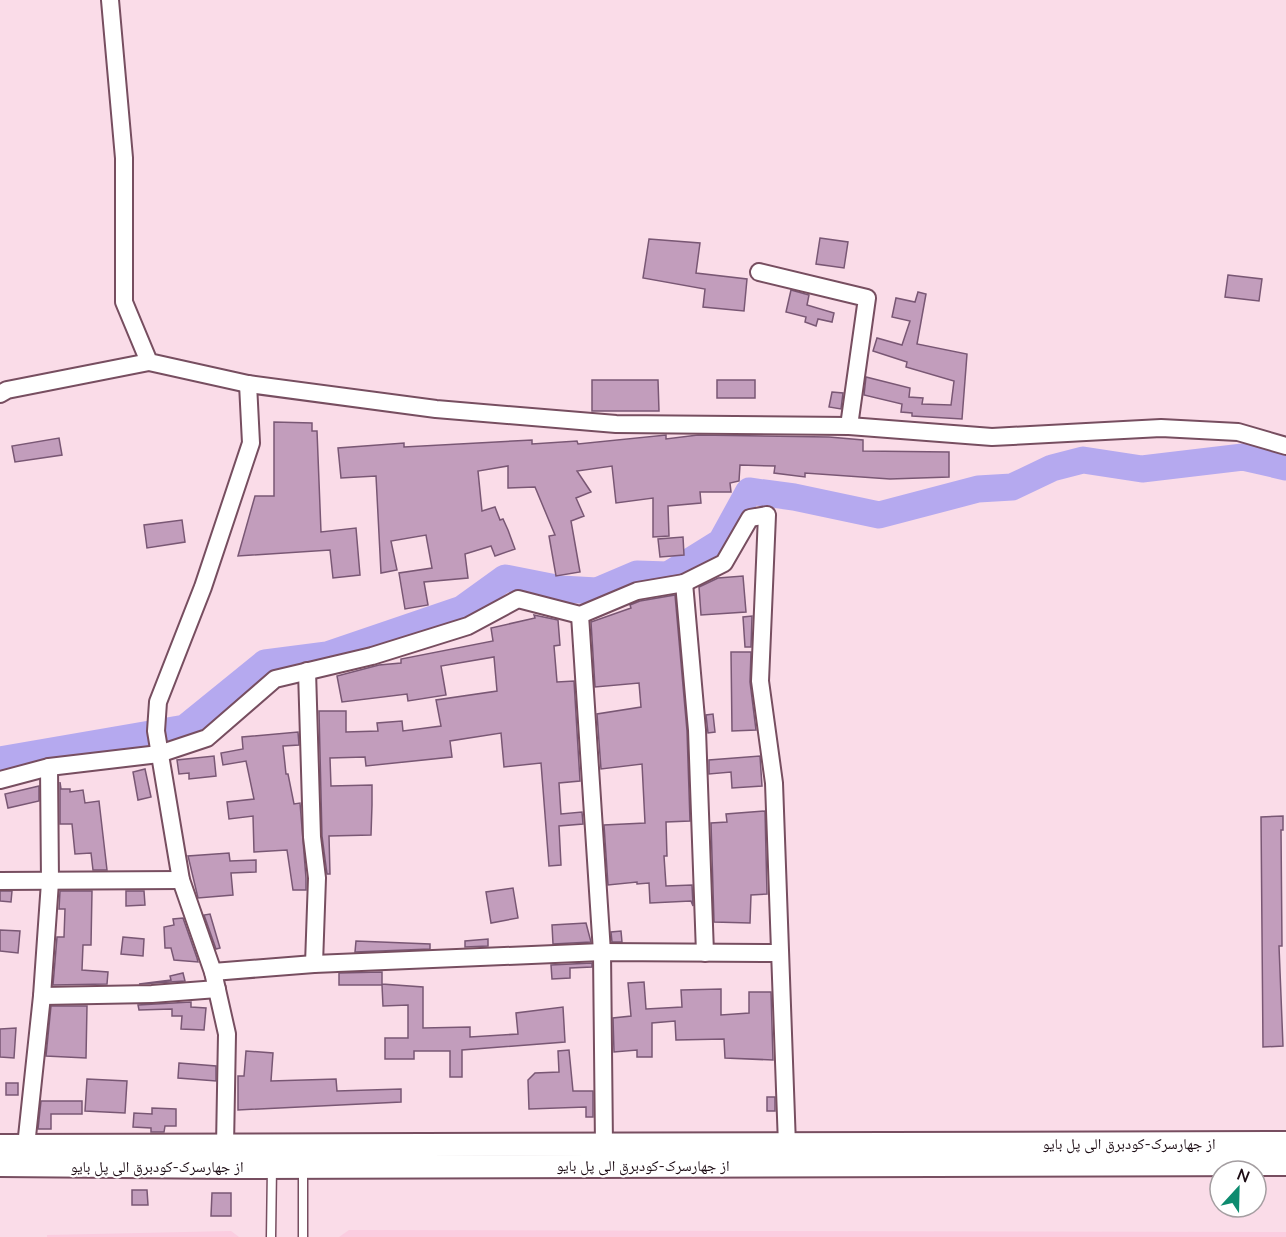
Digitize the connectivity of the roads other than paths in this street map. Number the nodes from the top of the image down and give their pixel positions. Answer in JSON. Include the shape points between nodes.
{"nodes":[{"id":1,"x":110,"y":0,"type":"edge"},
{"id":2,"x":759,"y":272,"type":"dead end"},
{"id":3,"x":149,"y":362,"type":"junction"},
{"id":4,"x":248,"y":384,"type":"junction"},
{"id":5,"x":0,"y":394,"type":"edge"},
{"id":6,"x":849,"y":426,"type":"junction"},
{"id":7,"x":1286,"y":446,"type":"edge"},
{"id":8,"x":684,"y":583,"type":"junction"},
{"id":9,"x":580,"y":615,"type":"junction"},
{"id":10,"x":308,"y":671,"type":"junction"},
{"id":11,"x":157,"y":743,"type":"junction"},
{"id":12,"x":49,"y":767,"type":"junction"},
{"id":13,"x":0,"y":780,"type":"edge"},
{"id":14,"x":181,"y":880,"type":"junction"},
{"id":15,"x":0,"y":881,"type":"edge"},
{"id":16,"x":50,"y":882,"type":"junction"},
{"id":17,"x":602,"y":952,"type":"junction"},
{"id":18,"x":705,"y":953,"type":"junction"},
{"id":19,"x":780,"y":953,"type":"junction"},
{"id":20,"x":314,"y":964,"type":"junction"},
{"id":21,"x":213,"y":972,"type":"junction"},
{"id":22,"x":217,"y":989,"type":"junction"},
{"id":23,"x":42,"y":996,"type":"junction"},
{"id":24,"x":1286,"y":1143,"type":"edge"},
{"id":25,"x":788,"y":1144,"type":"junction"},
{"id":26,"x":604,"y":1145,"type":"junction"},
{"id":27,"x":0,"y":1146,"type":"edge"},
{"id":28,"x":26,"y":1146,"type":"junction"},
{"id":29,"x":225,"y":1146,"type":"junction"},
{"id":30,"x":303,"y":1156,"type":"junction"},
{"id":31,"x":272,"y":1157,"type":"junction"},
{"id":32,"x":1286,"y":1164,"type":"edge"},
{"id":33,"x":0,"y":1165,"type":"edge"},
{"id":34,"x":271,"y":1237,"type":"edge"},
{"id":35,"x":303,"y":1237,"type":"edge"}],
"edges":[{"from":1,"to":3,"type":"street","via":[[124,158],[124,302]]},
{"from":2,"to":6,"type":"street","via":[[867,298]]},
{"from":3,"to":4,"type":"street"},
{"from":3,"to":5,"type":"street"},
{"from":4,"to":6,"type":"street","via":[[436,409],[616,424]]},
{"from":4,"to":11,"type":"street","via":[[251,443],[204,586],[158,702]]},
{"from":6,"to":7,"type":"street","via":[[992,437],[1161,428],[1238,432]]},
{"from":8,"to":9,"type":"street","via":[[637,591]]},
{"from":8,"to":18,"type":"street","via":[[697,730]]},
{"from":8,"to":19,"type":"street","via":[[724,563],[750,518],[767,515],[760,681],[774,783]]},
{"from":9,"to":10,"type":"street","via":[[518,599],[468,626]]},
{"from":9,"to":17,"type":"street"},
{"from":10,"to":11,"type":"street","via":[[275,679],[207,738]]},
{"from":10,"to":20,"type":"street","via":[[312,837],[317,878]]},
{"from":11,"to":12,"type":"street"},
{"from":11,"to":14,"type":"street"},
{"from":12,"to":13,"type":"street"},
{"from":12,"to":16,"type":"street"},
{"from":14,"to":16,"type":"street"},
{"from":14,"to":21,"type":"street"},
{"from":15,"to":16,"type":"street"},
{"from":16,"to":23,"type":"street"},
{"from":17,"to":18,"type":"street"},
{"from":17,"to":20,"type":"street"},
{"from":17,"to":26,"type":"street"},
{"from":18,"to":19,"type":"street"},
{"from":19,"to":25,"type":"street"},
{"from":20,"to":21,"type":"street"},
{"from":21,"to":22,"type":"street"},
{"from":22,"to":23,"type":"street"},
{"from":22,"to":29,"type":"street","via":[[227,1034]]},
{"from":23,"to":28,"type":"street"},
{"from":24,"to":25,"type":"street","name":"از جهارسرک-کودبرق الی پل بایو"},
{"from":25,"to":26,"type":"street","name":"از جهارسرک-کودبرق الی پل بایو"},
{"from":26,"to":30,"type":"street","name":"از جهارسرک-کودبرق الی پل بایو"},
{"from":27,"to":28,"type":"street","name":"از جهارسرک-کودبرق الی پل بایو"},
{"from":28,"to":29,"type":"street","name":"از جهارسرک-کودبرق الی پل بایو"},
{"from":29,"to":31,"type":"street","name":"از جهارسرک-کودبرق الی پل بایو"},
{"from":30,"to":31,"type":"street","name":"از جهارسرک-کودبرق الی پل بایو"},
{"from":30,"to":32,"type":"street","name":"از جهارسرک-کودبرق الی پل بایو"},
{"from":30,"to":35,"type":"lane"},
{"from":31,"to":33,"type":"street","name":"از جهارسرک-کودبرق الی پل بایو"},
{"from":31,"to":34,"type":"lane"}]}
